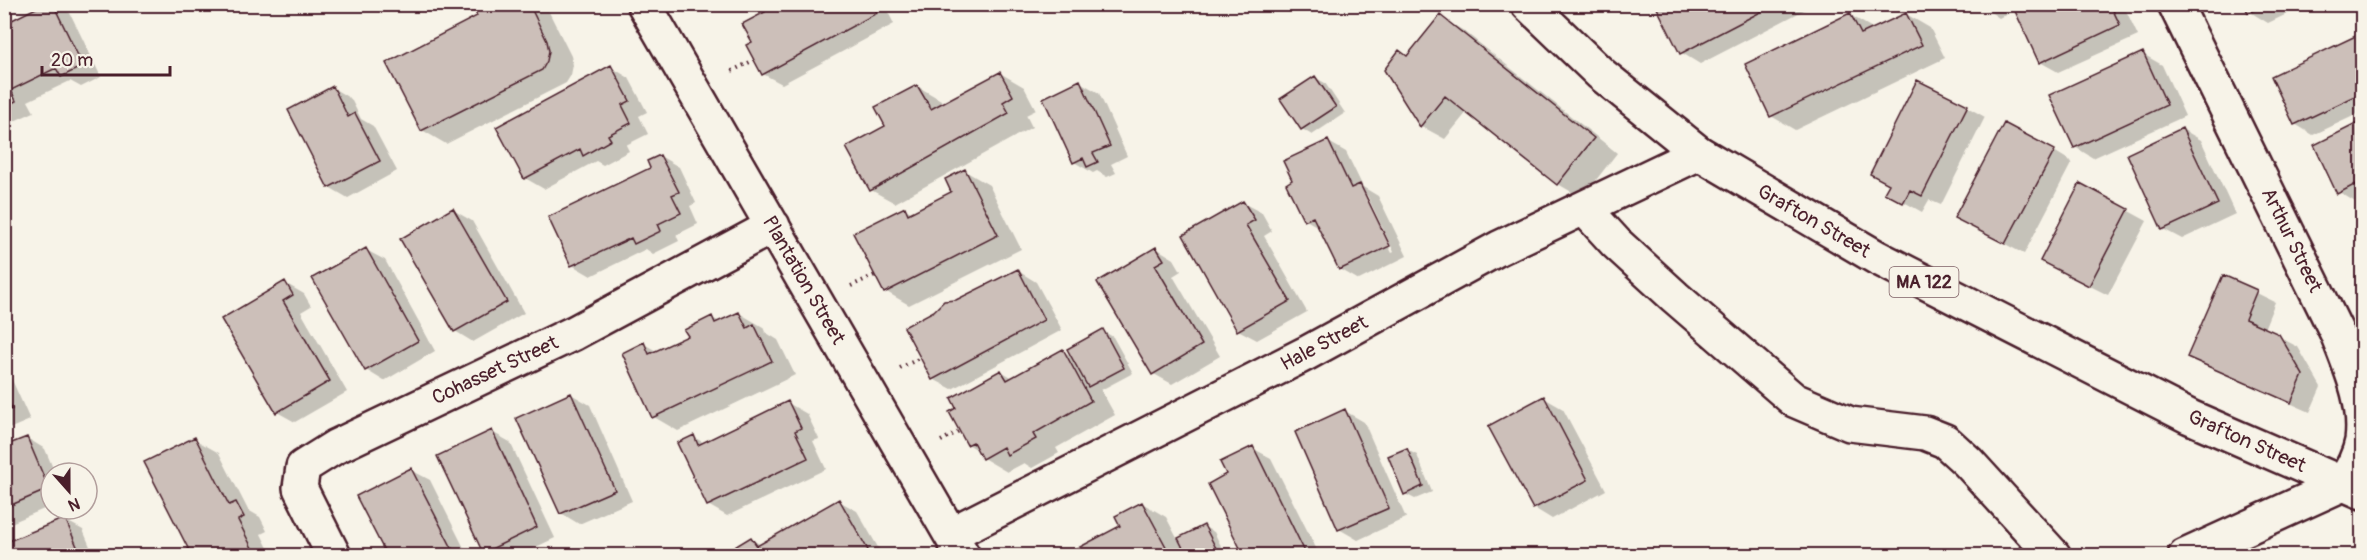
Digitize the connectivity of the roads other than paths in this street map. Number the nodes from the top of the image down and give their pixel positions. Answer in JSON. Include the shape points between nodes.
{"nodes":[{"id":1,"x":644,"y":4,"type":"edge"},
{"id":2,"x":1528,"y":4,"type":"edge"},
{"id":3,"x":2175,"y":4,"type":"edge"},
{"id":4,"x":1699,"y":153,"type":"junction"},
{"id":5,"x":1584,"y":208,"type":"junction"},
{"id":6,"x":773,"y":226,"type":"junction"},
{"id":7,"x":2353,"y":488,"type":"edge"},
{"id":8,"x":957,"y":544,"type":"edge"},
{"id":9,"x":334,"y":555,"type":"edge"},
{"id":10,"x":2054,"y":555,"type":"edge"},
{"id":11,"x":2185,"y":555,"type":"edge"}],
"edges":[{"from":1,"to":6,"type":"main road","name":"Plantation Street"},
{"from":2,"to":4,"type":"main road","name":"Grafton Street","number":"MA 122","via":[[1601,74]]},
{"from":3,"to":7,"type":"main road","name":"Arthur Street","via":[[2337,333],[2356,383],[2362,408],[2362,442]]},
{"from":4,"to":5,"type":"main road","name":"Hale Street"},
{"from":4,"to":7,"type":"main road","name":"Grafton Street","number":"MA 122","via":[[1876,258],[2190,417]]},
{"from":5,"to":8,"type":"main road","name":"Hale Street","via":[[1499,248]]},
{"from":5,"to":10,"type":"main road","via":[[1666,290],[1794,400],[1850,424],[1925,433],[1945,441]]},
{"from":6,"to":8,"type":"main road","name":"Plantation Street"},
{"from":6,"to":9,"type":"main road","name":"Cohasset Street","via":[[574,333],[335,447],[303,467],[300,488]]},
{"from":7,"to":11,"type":"main road"}]}
